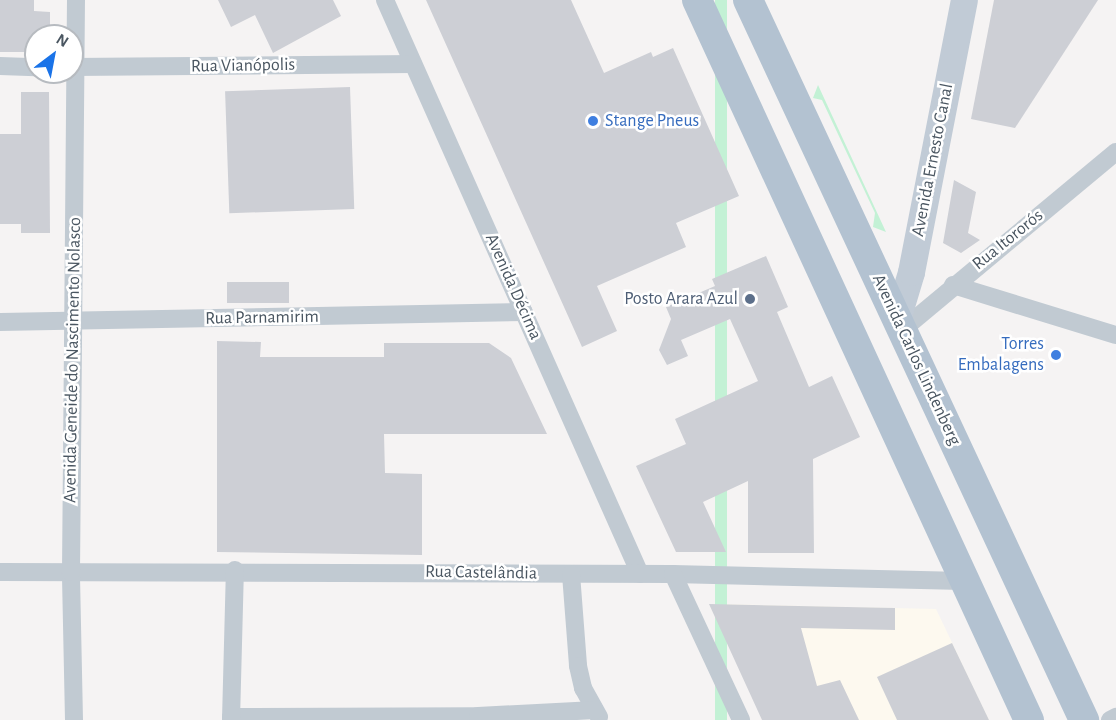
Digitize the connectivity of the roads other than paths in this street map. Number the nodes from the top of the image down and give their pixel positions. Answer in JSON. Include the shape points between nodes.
{"nodes":[{"id":1,"x":76,"y":0,"type":"edge"},
{"id":2,"x":385,"y":0,"type":"edge"},
{"id":3,"x":697,"y":0,"type":"edge"},
{"id":4,"x":748,"y":0,"type":"edge"},
{"id":5,"x":964,"y":0,"type":"edge"},
{"id":6,"x":75,"y":24,"type":"edge"},
{"id":7,"x":413,"y":64,"type":"junction"},
{"id":8,"x":0,"y":66,"type":"edge"},
{"id":9,"x":24,"y":67,"type":"edge"},
{"id":10,"x":84,"y":68,"type":"edge"},
{"id":11,"x":74,"y":84,"type":"edge"},
{"id":12,"x":1116,"y":152,"type":"edge"},
{"id":13,"x":952,"y":285,"type":"junction"},
{"id":14,"x":524,"y":312,"type":"junction"},
{"id":15,"x":0,"y":322,"type":"edge"},
{"id":16,"x":73,"y":322,"type":"junction"},
{"id":17,"x":899,"y":325,"type":"junction"},
{"id":18,"x":1116,"y":335,"type":"edge"},
{"id":19,"x":236,"y":570,"type":"junction"},
{"id":20,"x":0,"y":572,"type":"edge"},
{"id":21,"x":71,"y":572,"type":"junction"},
{"id":22,"x":571,"y":574,"type":"junction"},
{"id":23,"x":640,"y":574,"type":"junction"},
{"id":24,"x":673,"y":574,"type":"junction"},
{"id":25,"x":963,"y":581,"type":"junction"},
{"id":26,"x":597,"y":715,"type":"edge"},
{"id":27,"x":1116,"y":717,"type":"edge"},
{"id":28,"x":231,"y":718,"type":"edge"},
{"id":29,"x":320,"y":719,"type":"edge"},
{"id":30,"x":74,"y":720,"type":"edge"},
{"id":31,"x":741,"y":720,"type":"edge"},
{"id":32,"x":1029,"y":720,"type":"edge"},
{"id":33,"x":1084,"y":720,"type":"edge"},
{"id":34,"x":1110,"y":720,"type":"edge"}],
"edges":[{"from":1,"to":6,"type":"street","name":"Avenida Geneide do Nascimento Nolasco"},
{"from":2,"to":7,"type":"street","name":"Avenida Décima"},
{"from":3,"to":25,"type":"main road"},
{"from":4,"to":17,"type":"main road","name":"Avenida Carlos Lindenberg"},
{"from":5,"to":17,"type":"street","name":"Avenida Ernesto Canal"},
{"from":7,"to":10,"type":"street","name":"Rua Vianópolis"},
{"from":7,"to":14,"type":"street","name":"Avenida Décima"},
{"from":8,"to":9,"type":"street"},
{"from":11,"to":16,"type":"street","name":"Avenida Geneide do Nascimento Nolasco"},
{"from":12,"to":13,"type":"street","name":"Rua Itororós"},
{"from":13,"to":17,"type":"street","name":"Rua Itororós"},
{"from":13,"to":18,"type":"street"},
{"from":14,"to":16,"type":"street","name":"Rua Parnamirim"},
{"from":14,"to":23,"type":"street","name":"Avenida Décima"},
{"from":15,"to":16,"type":"street","name":"Rua Parnamirim"},
{"from":16,"to":21,"type":"street","name":"Avenida Geneide do Nascimento Nolasco"},
{"from":17,"to":33,"type":"main road","name":"Avenida Carlos Lindenberg"},
{"from":19,"to":21,"type":"street","name":"Rua Castelândia"},
{"from":19,"to":22,"type":"street","name":"Rua Castelândia"},
{"from":19,"to":28,"type":"street"},
{"from":20,"to":21,"type":"street","name":"Rua Castelândia"},
{"from":21,"to":30,"type":"street","name":"Avenida Geneide do Nascimento Nolasco"},
{"from":22,"to":23,"type":"street","name":"Rua Castelândia"},
{"from":22,"to":26,"type":"street","via":[[578,666],[583,688]]},
{"from":23,"to":24,"type":"street","name":"Rua Castelândia"},
{"from":24,"to":25,"type":"street","name":"Rua Castelândia"},
{"from":24,"to":31,"type":"street"},
{"from":25,"to":32,"type":"main road"},
{"from":26,"to":29,"type":"street"},
{"from":27,"to":34,"type":"street"},
{"from":28,"to":29,"type":"street"}]}
